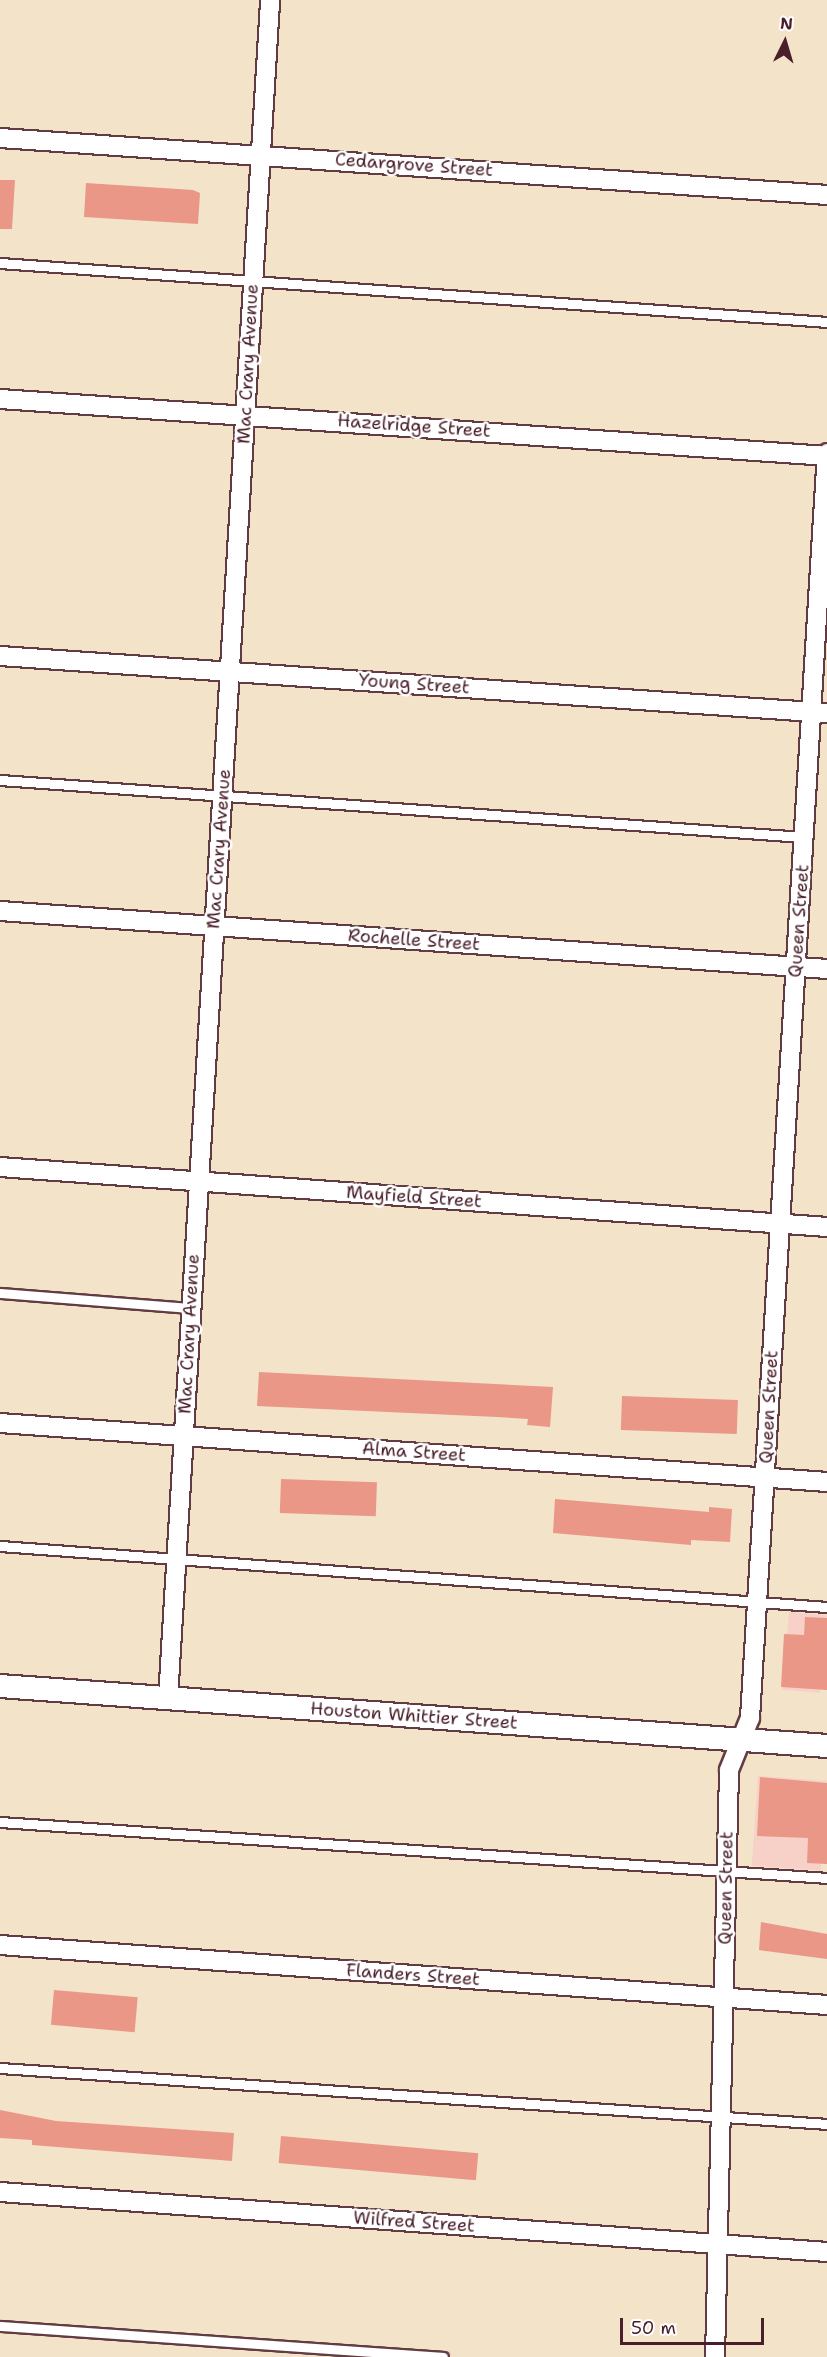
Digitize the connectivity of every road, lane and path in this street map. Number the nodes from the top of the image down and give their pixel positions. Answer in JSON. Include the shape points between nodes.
{"nodes":[{"id":1,"x":270,"y":0,"type":"edge"},
{"id":2,"x":0,"y":138,"type":"edge"},
{"id":3,"x":261,"y":154,"type":"junction"},
{"id":4,"x":827,"y":195,"type":"edge"},
{"id":5,"x":0,"y":263,"type":"edge"},
{"id":6,"x":253,"y":280,"type":"junction"},
{"id":7,"x":827,"y":322,"type":"edge"},
{"id":8,"x":0,"y":399,"type":"edge"},
{"id":9,"x":245,"y":414,"type":"junction"},
{"id":10,"x":827,"y":455,"type":"edge"},
{"id":11,"x":0,"y":656,"type":"edge"},
{"id":12,"x":230,"y":671,"type":"junction"},
{"id":13,"x":819,"y":713,"type":"edge"},
{"id":14,"x":0,"y":780,"type":"edge"},
{"id":15,"x":222,"y":795,"type":"junction"},
{"id":16,"x":804,"y":837,"type":"junction"},
{"id":17,"x":0,"y":911,"type":"edge"},
{"id":18,"x":214,"y":926,"type":"junction"},
{"id":19,"x":796,"y":967,"type":"junction"},
{"id":20,"x":827,"y":969,"type":"edge"},
{"id":21,"x":0,"y":1167,"type":"edge"},
{"id":22,"x":199,"y":1181,"type":"junction"},
{"id":23,"x":780,"y":1224,"type":"junction"},
{"id":24,"x":827,"y":1227,"type":"edge"},
{"id":25,"x":0,"y":1293,"type":"edge"},
{"id":26,"x":191,"y":1308,"type":"junction"},
{"id":27,"x":0,"y":1423,"type":"edge"},
{"id":28,"x":183,"y":1436,"type":"junction"},
{"id":29,"x":765,"y":1478,"type":"junction"},
{"id":30,"x":827,"y":1482,"type":"edge"},
{"id":31,"x":0,"y":1546,"type":"edge"},
{"id":32,"x":176,"y":1558,"type":"junction"},
{"id":33,"x":758,"y":1603,"type":"junction"},
{"id":34,"x":827,"y":1607,"type":"edge"},
{"id":35,"x":0,"y":1686,"type":"edge"},
{"id":36,"x":168,"y":1699,"type":"junction"},
{"id":37,"x":739,"y":1740,"type":"junction"},
{"id":38,"x":827,"y":1746,"type":"edge"},
{"id":39,"x":0,"y":1822,"type":"edge"},
{"id":40,"x":726,"y":1871,"type":"junction"},
{"id":41,"x":827,"y":1878,"type":"edge"},
{"id":42,"x":0,"y":1945,"type":"edge"},
{"id":43,"x":723,"y":1998,"type":"junction"},
{"id":44,"x":827,"y":2005,"type":"edge"},
{"id":45,"x":0,"y":2068,"type":"edge"},
{"id":46,"x":721,"y":2116,"type":"junction"},
{"id":47,"x":827,"y":2124,"type":"edge"},
{"id":48,"x":0,"y":2192,"type":"edge"},
{"id":49,"x":718,"y":2244,"type":"junction"},
{"id":50,"x":827,"y":2252,"type":"edge"},
{"id":51,"x":0,"y":2326,"type":"edge"},
{"id":52,"x":443,"y":2357,"type":"edge"},
{"id":53,"x":715,"y":2357,"type":"edge"}],
"edges":[{"from":1,"to":3,"type":"street","name":"Mac Crary Avenue"},
{"from":2,"to":3,"type":"street","name":"Cedargrove Street"},
{"from":3,"to":4,"type":"street","name":"Cedargrove Street"},
{"from":3,"to":6,"type":"street","name":"Mac Crary Avenue"},
{"from":5,"to":6,"type":"lane"},
{"from":6,"to":7,"type":"lane"},
{"from":6,"to":9,"type":"street","name":"Mac Crary Avenue"},
{"from":8,"to":9,"type":"street","name":"Hazelridge Street"},
{"from":9,"to":10,"type":"street","name":"Hazelridge Street"},
{"from":9,"to":12,"type":"street","name":"Mac Crary Avenue"},
{"from":10,"to":13,"type":"street","name":"Queen Street"},
{"from":11,"to":12,"type":"street","name":"Young Street"},
{"from":12,"to":13,"type":"street","name":"Young Street"},
{"from":12,"to":15,"type":"street","name":"Mac Crary Avenue"},
{"from":13,"to":16,"type":"street","name":"Queen Street"},
{"from":14,"to":15,"type":"lane"},
{"from":15,"to":16,"type":"lane"},
{"from":15,"to":18,"type":"street","name":"Mac Crary Avenue"},
{"from":16,"to":19,"type":"street","name":"Queen Street"},
{"from":17,"to":18,"type":"street","name":"Rochelle Street"},
{"from":18,"to":19,"type":"street","name":"Rochelle Street"},
{"from":18,"to":22,"type":"street","name":"Mac Crary Avenue"},
{"from":19,"to":20,"type":"street","name":"Rochelle Street"},
{"from":19,"to":23,"type":"street","name":"Queen Street"},
{"from":21,"to":22,"type":"street","name":"Mayfield Street"},
{"from":22,"to":23,"type":"street","name":"Mayfield Street"},
{"from":22,"to":26,"type":"street","name":"Mac Crary Avenue"},
{"from":23,"to":24,"type":"street","name":"Mayfield Street"},
{"from":23,"to":29,"type":"street","name":"Queen Street"},
{"from":25,"to":26,"type":"lane"},
{"from":26,"to":28,"type":"street","name":"Mac Crary Avenue"},
{"from":27,"to":28,"type":"street","name":"Alma Street"},
{"from":28,"to":29,"type":"street","name":"Alma Street"},
{"from":28,"to":32,"type":"street","name":"Mac Crary Avenue"},
{"from":29,"to":30,"type":"street","name":"Alma Street"},
{"from":29,"to":33,"type":"street","name":"Queen Street"},
{"from":31,"to":32,"type":"lane"},
{"from":32,"to":33,"type":"lane"},
{"from":32,"to":36,"type":"street","name":"Mac Crary Avenue"},
{"from":33,"to":34,"type":"lane"},
{"from":33,"to":37,"type":"street","name":"Queen Street","via":[[750,1718]]},
{"from":35,"to":36,"type":"street","name":"Houston Whittier Street"},
{"from":36,"to":37,"type":"street","name":"Houston Whittier Street"},
{"from":37,"to":38,"type":"street","name":"Houston Whittier Street"},
{"from":37,"to":40,"type":"street","name":"Queen Street","via":[[729,1770]]},
{"from":39,"to":40,"type":"lane"},
{"from":40,"to":41,"type":"lane"},
{"from":40,"to":43,"type":"street","name":"Queen Street"},
{"from":42,"to":43,"type":"street","name":"Flanders Street"},
{"from":43,"to":44,"type":"street","name":"Flanders Street"},
{"from":43,"to":46,"type":"street","name":"Queen Street"},
{"from":45,"to":46,"type":"lane"},
{"from":46,"to":47,"type":"lane"},
{"from":46,"to":49,"type":"street","name":"Queen Street"},
{"from":48,"to":49,"type":"street","name":"Wilfred Street"},
{"from":49,"to":50,"type":"street","name":"Wilfred Street"},
{"from":49,"to":53,"type":"street","name":"Queen Street"},
{"from":51,"to":52,"type":"lane"}]}
